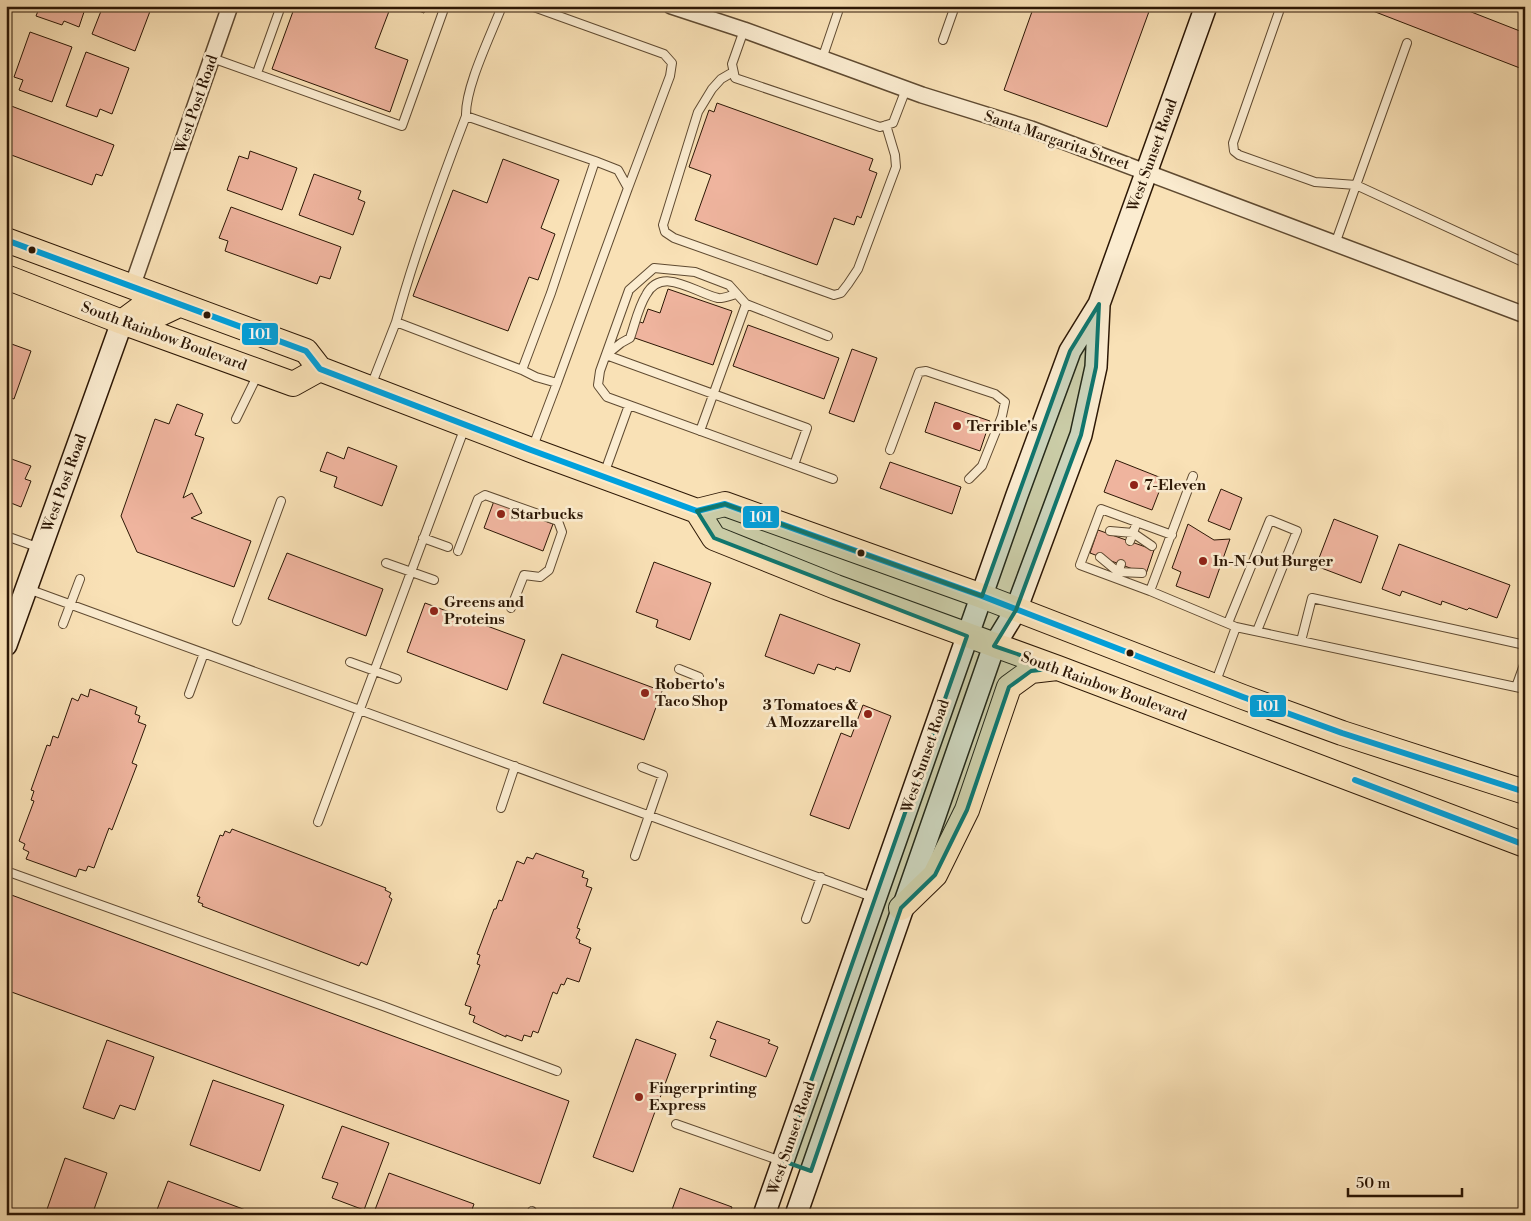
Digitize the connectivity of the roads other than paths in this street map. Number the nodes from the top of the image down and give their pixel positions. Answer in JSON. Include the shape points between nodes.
{"nodes":[{"id":1,"x":230,"y":6,"type":"edge"},
{"id":2,"x":281,"y":6,"type":"edge"},
{"id":3,"x":445,"y":6,"type":"edge"},
{"id":4,"x":502,"y":6,"type":"edge"},
{"id":5,"x":531,"y":6,"type":"edge"},
{"id":6,"x":671,"y":6,"type":"edge"},
{"id":7,"x":840,"y":6,"type":"edge"},
{"id":8,"x":955,"y":6,"type":"edge"},
{"id":9,"x":1206,"y":6,"type":"edge"},
{"id":10,"x":1281,"y":6,"type":"edge"},
{"id":11,"x":744,"y":30,"type":"junction"},
{"id":12,"x":943,"y":40,"type":"dead end"},
{"id":13,"x":1407,"y":43,"type":"dead end"},
{"id":14,"x":212,"y":58,"type":"junction"},
{"id":15,"x":822,"y":58,"type":"junction"},
{"id":16,"x":733,"y":72,"type":"junction"},
{"id":17,"x":257,"y":73,"type":"junction"},
{"id":18,"x":906,"y":89,"type":"junction"},
{"id":19,"x":466,"y":116,"type":"junction"},
{"id":20,"x":886,"y":125,"type":"junction"},
{"id":21,"x":595,"y":162,"type":"junction"},
{"id":22,"x":1146,"y":172,"type":"junction"},
{"id":23,"x":1356,"y":185,"type":"junction"},
{"id":24,"x":628,"y":188,"type":"junction"},
{"id":25,"x":6,"y":240,"type":"edge"},
{"id":26,"x":1335,"y":244,"type":"junction"},
{"id":27,"x":1525,"y":263,"type":"edge"},
{"id":28,"x":6,"y":277,"type":"edge"},
{"id":29,"x":132,"y":287,"type":"junction"},
{"id":30,"x":736,"y":294,"type":"junction"},
{"id":31,"x":71,"y":302,"type":"junction"},
{"id":32,"x":180,"y":304,"type":"junction"},
{"id":33,"x":746,"y":304,"type":"junction"},
{"id":34,"x":1099,"y":304,"type":"junction"},
{"id":35,"x":1525,"y":315,"type":"edge"},
{"id":36,"x":122,"y":322,"type":"junction"},
{"id":37,"x":396,"y":322,"type":"junction"},
{"id":38,"x":828,"y":336,"type":"dead end"},
{"id":39,"x":606,"y":355,"type":"junction"},
{"id":40,"x":320,"y":369,"type":"junction"},
{"id":41,"x":522,"y":370,"type":"junction"},
{"id":42,"x":259,"y":372,"type":"junction"},
{"id":43,"x":556,"y":383,"type":"junction"},
{"id":44,"x":371,"y":388,"type":"junction"},
{"id":45,"x":713,"y":394,"type":"junction"},
{"id":46,"x":629,"y":405,"type":"junction"},
{"id":47,"x":236,"y":419,"type":"dead end"},
{"id":48,"x":465,"y":425,"type":"junction"},
{"id":49,"x":700,"y":430,"type":"junction"},
{"id":50,"x":531,"y":450,"type":"junction"},
{"id":51,"x":890,"y":450,"type":"dead end"},
{"id":52,"x":794,"y":464,"type":"junction"},
{"id":53,"x":603,"y":476,"type":"junction"},
{"id":54,"x":1193,"y":476,"type":"dead end"},
{"id":55,"x":833,"y":479,"type":"dead end"},
{"id":56,"x":969,"y":479,"type":"dead end"},
{"id":57,"x":281,"y":501,"type":"dead end"},
{"id":58,"x":697,"y":511,"type":"junction"},
{"id":59,"x":1137,"y":522,"type":"junction"},
{"id":60,"x":1110,"y":531,"type":"dead end"},
{"id":61,"x":1172,"y":534,"type":"junction"},
{"id":62,"x":6,"y":536,"type":"edge"},
{"id":63,"x":1131,"y":537,"type":"junction"},
{"id":64,"x":424,"y":538,"type":"junction"},
{"id":65,"x":1152,"y":546,"type":"dead end"},
{"id":66,"x":448,"y":548,"type":"dead end"},
{"id":67,"x":40,"y":549,"type":"junction"},
{"id":68,"x":458,"y":551,"type":"dead end"},
{"id":69,"x":1100,"y":557,"type":"dead end"},
{"id":70,"x":386,"y":563,"type":"dead end"},
{"id":71,"x":411,"y":572,"type":"junction"},
{"id":72,"x":1118,"y":572,"type":"junction"},
{"id":73,"x":1142,"y":573,"type":"dead end"},
{"id":74,"x":80,"y":579,"type":"dead end"},
{"id":75,"x":434,"y":580,"type":"dead end"},
{"id":76,"x":26,"y":588,"type":"junction"},
{"id":77,"x":1150,"y":591,"type":"junction"},
{"id":78,"x":982,"y":596,"type":"junction"},
{"id":79,"x":71,"y":604,"type":"junction"},
{"id":80,"x":511,"y":608,"type":"dead end"},
{"id":81,"x":1016,"y":610,"type":"junction"},
{"id":82,"x":237,"y":621,"type":"dead end"},
{"id":83,"x":1228,"y":623,"type":"junction"},
{"id":84,"x":63,"y":624,"type":"dead end"},
{"id":85,"x":1236,"y":627,"type":"junction"},
{"id":86,"x":1257,"y":631,"type":"junction"},
{"id":87,"x":967,"y":636,"type":"junction"},
{"id":88,"x":1301,"y":641,"type":"junction"},
{"id":89,"x":6,"y":645,"type":"edge"},
{"id":90,"x":1525,"y":645,"type":"edge"},
{"id":91,"x":994,"y":646,"type":"junction"},
{"id":92,"x":204,"y":653,"type":"junction"},
{"id":93,"x":350,"y":662,"type":"dead end"},
{"id":94,"x":1525,"y":662,"type":"edge"},
{"id":95,"x":1058,"y":668,"type":"junction"},
{"id":96,"x":679,"y":670,"type":"dead end"},
{"id":97,"x":374,"y":671,"type":"junction"},
{"id":98,"x":699,"y":677,"type":"dead end"},
{"id":99,"x":397,"y":679,"type":"dead end"},
{"id":100,"x":1214,"y":686,"type":"junction"},
{"id":101,"x":1516,"y":687,"type":"junction"},
{"id":102,"x":1525,"y":689,"type":"edge"},
{"id":103,"x":189,"y":694,"type":"dead end"},
{"id":104,"x":359,"y":710,"type":"junction"},
{"id":105,"x":515,"y":766,"type":"junction"},
{"id":106,"x":642,"y":767,"type":"dead end"},
{"id":107,"x":1525,"y":792,"type":"edge"},
{"id":108,"x":501,"y":808,"type":"dead end"},
{"id":109,"x":650,"y":815,"type":"junction"},
{"id":110,"x":1459,"y":820,"type":"junction"},
{"id":111,"x":318,"y":822,"type":"dead end"},
{"id":112,"x":1525,"y":845,"type":"edge"},
{"id":113,"x":635,"y":856,"type":"dead end"},
{"id":114,"x":1525,"y":858,"type":"edge"},
{"id":115,"x":6,"y":871,"type":"edge"},
{"id":116,"x":821,"y":878,"type":"junction"},
{"id":117,"x":876,"y":898,"type":"junction"},
{"id":118,"x":902,"y":908,"type":"junction"},
{"id":119,"x":806,"y":919,"type":"dead end"},
{"id":120,"x":557,"y":1071,"type":"dead end"},
{"id":121,"x":676,"y":1124,"type":"dead end"},
{"id":122,"x":783,"y":1161,"type":"junction"},
{"id":123,"x":811,"y":1171,"type":"junction"},
{"id":124,"x":764,"y":1215,"type":"edge"},
{"id":125,"x":796,"y":1215,"type":"edge"}],
"edges":[{"from":1,"to":14,"type":"street","name":"West Post Road"},
{"from":2,"to":17,"type":"lane"},
{"from":3,"to":17,"type":"lane","via":[[402,126]]},
{"from":4,"to":19,"type":"lane","via":[[475,75]]},
{"from":5,"to":24,"type":"lane","via":[[664,54],[672,63]]},
{"from":6,"to":11,"type":"street","name":"Santa Margarita Street"},
{"from":7,"to":15,"type":"lane"},
{"from":8,"to":12,"type":"lane"},
{"from":9,"to":22,"type":"main road","name":"West Sunset Road"},
{"from":10,"to":23,"type":"lane","via":[[1233,143],[1234,151],[1315,182]]},
{"from":11,"to":15,"type":"street","name":"Santa Margarita Street"},
{"from":11,"to":16,"type":"lane","via":[[732,64]]},
{"from":13,"to":23,"type":"lane"},
{"from":14,"to":17,"type":"lane"},
{"from":14,"to":29,"type":"street","name":"West Post Road"},
{"from":15,"to":18,"type":"street","name":"Santa Margarita Street"},
{"from":16,"to":20,"type":"lane","via":[[735,78],[880,127]]},
{"from":16,"to":20,"type":"lane","via":[[712,89],[698,112],[663,225],[665,232],[834,295],[841,292],[858,268],[896,167]]},
{"from":18,"to":20,"type":"lane","via":[[893,123]]},
{"from":18,"to":22,"type":"street","name":"Santa Margarita Street","via":[[1031,129]]},
{"from":19,"to":21,"type":"lane"},
{"from":19,"to":37,"type":"lane","via":[[405,287]]},
{"from":21,"to":24,"type":"lane","via":[[618,170]]},
{"from":21,"to":41,"type":"lane"},
{"from":22,"to":26,"type":"street","name":"Santa Margarita Street"},
{"from":22,"to":34,"type":"main road","name":"West Sunset Road"},
{"from":23,"to":26,"type":"lane"},
{"from":23,"to":27,"type":"lane"},
{"from":24,"to":43,"type":"lane"},
{"from":25,"to":29,"type":"main road"},
{"from":26,"to":35,"type":"street","name":"Santa Margarita Street"},
{"from":28,"to":31,"type":"main road","name":"South Rainbow Boulevard"},
{"from":29,"to":31,"type":"main road","via":[[119,293],[92,289]]},
{"from":29,"to":32,"type":"main road"},
{"from":30,"to":33,"type":"lane"},
{"from":30,"to":39,"type":"lane","via":[[720,298],[675,282],[662,281],[652,285],[642,302],[630,338]]},
{"from":30,"to":39,"type":"lane","via":[[729,285],[695,272],[654,268],[629,290]]},
{"from":31,"to":36,"type":"main road","name":"South Rainbow Boulevard"},
{"from":32,"to":36,"type":"main road","via":[[160,314],[141,308]]},
{"from":32,"to":40,"type":"main road","via":[[306,351]]},
{"from":33,"to":38,"type":"lane"},
{"from":33,"to":45,"type":"lane"},
{"from":34,"to":78,"type":"main road","name":"West Sunset Road","via":[[1070,351]]},
{"from":34,"to":81,"type":"main road","name":"West Sunset Road","via":[[1096,367],[1081,435]]},
{"from":36,"to":42,"type":"main road","name":"South Rainbow Boulevard"},
{"from":36,"to":67,"type":"main road","name":"West Post Road"},
{"from":37,"to":41,"type":"lane"},
{"from":37,"to":44,"type":"lane"},
{"from":39,"to":45,"type":"lane"},
{"from":39,"to":46,"type":"lane","via":[[598,385],[607,397]]},
{"from":40,"to":42,"type":"main road","name":"South Rainbow Boulevard","via":[[294,384]]},
{"from":40,"to":44,"type":"main road"},
{"from":41,"to":43,"type":"lane"},
{"from":42,"to":47,"type":"lane"},
{"from":43,"to":50,"type":"lane"},
{"from":44,"to":48,"type":"main road"},
{"from":45,"to":49,"type":"lane"},
{"from":45,"to":52,"type":"lane","via":[[807,428]]},
{"from":46,"to":49,"type":"lane"},
{"from":46,"to":53,"type":"lane"},
{"from":48,"to":50,"type":"main road"},
{"from":48,"to":64,"type":"lane"},
{"from":49,"to":52,"type":"lane"},
{"from":50,"to":53,"type":"main road"},
{"from":51,"to":56,"type":"lane","via":[[919,372],[926,371],[996,394],[1005,402],[1002,416],[982,466]]},
{"from":52,"to":55,"type":"lane"},
{"from":53,"to":58,"type":"main road"},
{"from":54,"to":61,"type":"lane"},
{"from":57,"to":82,"type":"lane"},
{"from":58,"to":78,"type":"main road","via":[[725,504]]},
{"from":58,"to":87,"type":"main road","name":"South Rainbow Boulevard","via":[[714,538]]},
{"from":59,"to":61,"type":"lane"},
{"from":59,"to":63,"type":"lane"},
{"from":59,"to":72,"type":"lane","via":[[1101,510],[1080,565]]},
{"from":60,"to":63,"type":"lane"},
{"from":61,"to":77,"type":"lane"},
{"from":62,"to":67,"type":"lane"},
{"from":63,"to":65,"type":"lane"},
{"from":64,"to":66,"type":"lane"},
{"from":64,"to":71,"type":"lane"},
{"from":67,"to":76,"type":"main road","name":"West Post Road"},
{"from":68,"to":80,"type":"lane","via":[[478,499],[485,495],[558,521],[562,532],[549,570],[540,577],[524,576]]},
{"from":69,"to":72,"type":"lane"},
{"from":70,"to":71,"type":"lane"},
{"from":71,"to":75,"type":"lane"},
{"from":71,"to":97,"type":"lane"},
{"from":72,"to":73,"type":"lane"},
{"from":72,"to":77,"type":"lane"},
{"from":74,"to":79,"type":"lane"},
{"from":76,"to":79,"type":"lane"},
{"from":76,"to":89,"type":"main road","name":"West Post Road"},
{"from":77,"to":83,"type":"lane"},
{"from":78,"to":81,"type":"main road"},
{"from":78,"to":87,"type":"main road","name":"West Sunset Road"},
{"from":79,"to":84,"type":"lane"},
{"from":79,"to":92,"type":"lane"},
{"from":81,"to":91,"type":"main road","name":"West Sunset Road"},
{"from":81,"to":100,"type":"main road"},
{"from":83,"to":85,"type":"lane"},
{"from":83,"to":86,"type":"lane","via":[[1270,520],[1297,531]]},
{"from":85,"to":86,"type":"lane"},
{"from":85,"to":100,"type":"lane"},
{"from":86,"to":88,"type":"lane"},
{"from":87,"to":91,"type":"main road","name":"South Rainbow Boulevard"},
{"from":87,"to":117,"type":"main road","name":"West Sunset Road"},
{"from":88,"to":90,"type":"lane","via":[[1312,598]]},
{"from":88,"to":101,"type":"lane"},
{"from":91,"to":95,"type":"main road","name":"South Rainbow Boulevard"},
{"from":91,"to":118,"type":"main road","name":"West Sunset Road"},
{"from":92,"to":103,"type":"lane"},
{"from":92,"to":104,"type":"lane"},
{"from":93,"to":97,"type":"lane"},
{"from":94,"to":101,"type":"lane"},
{"from":95,"to":110,"type":"main road","name":"South Rainbow Boulevard"},
{"from":95,"to":118,"type":"main road","via":[[1031,671],[1009,687],[967,810],[934,875]]},
{"from":96,"to":98,"type":"lane"},
{"from":97,"to":99,"type":"lane"},
{"from":97,"to":104,"type":"lane"},
{"from":100,"to":107,"type":"main road","via":[[1366,741]]},
{"from":101,"to":102,"type":"lane"},
{"from":104,"to":105,"type":"lane"},
{"from":104,"to":111,"type":"lane"},
{"from":105,"to":108,"type":"lane"},
{"from":105,"to":109,"type":"lane"},
{"from":106,"to":109,"type":"lane","via":[[663,775]]},
{"from":109,"to":113,"type":"lane"},
{"from":109,"to":116,"type":"lane"},
{"from":110,"to":112,"type":"main road","name":"South Rainbow Boulevard"},
{"from":110,"to":114,"type":"main road"},
{"from":115,"to":120,"type":"lane"},
{"from":116,"to":117,"type":"lane"},
{"from":116,"to":119,"type":"lane"},
{"from":117,"to":118,"type":"main road"},
{"from":117,"to":122,"type":"main road","name":"West Sunset Road"},
{"from":118,"to":123,"type":"main road","name":"West Sunset Road"},
{"from":121,"to":122,"type":"lane"},
{"from":122,"to":123,"type":"main road"},
{"from":122,"to":124,"type":"main road","name":"West Sunset Road"},
{"from":123,"to":125,"type":"main road","name":"West Sunset Road"}]}
